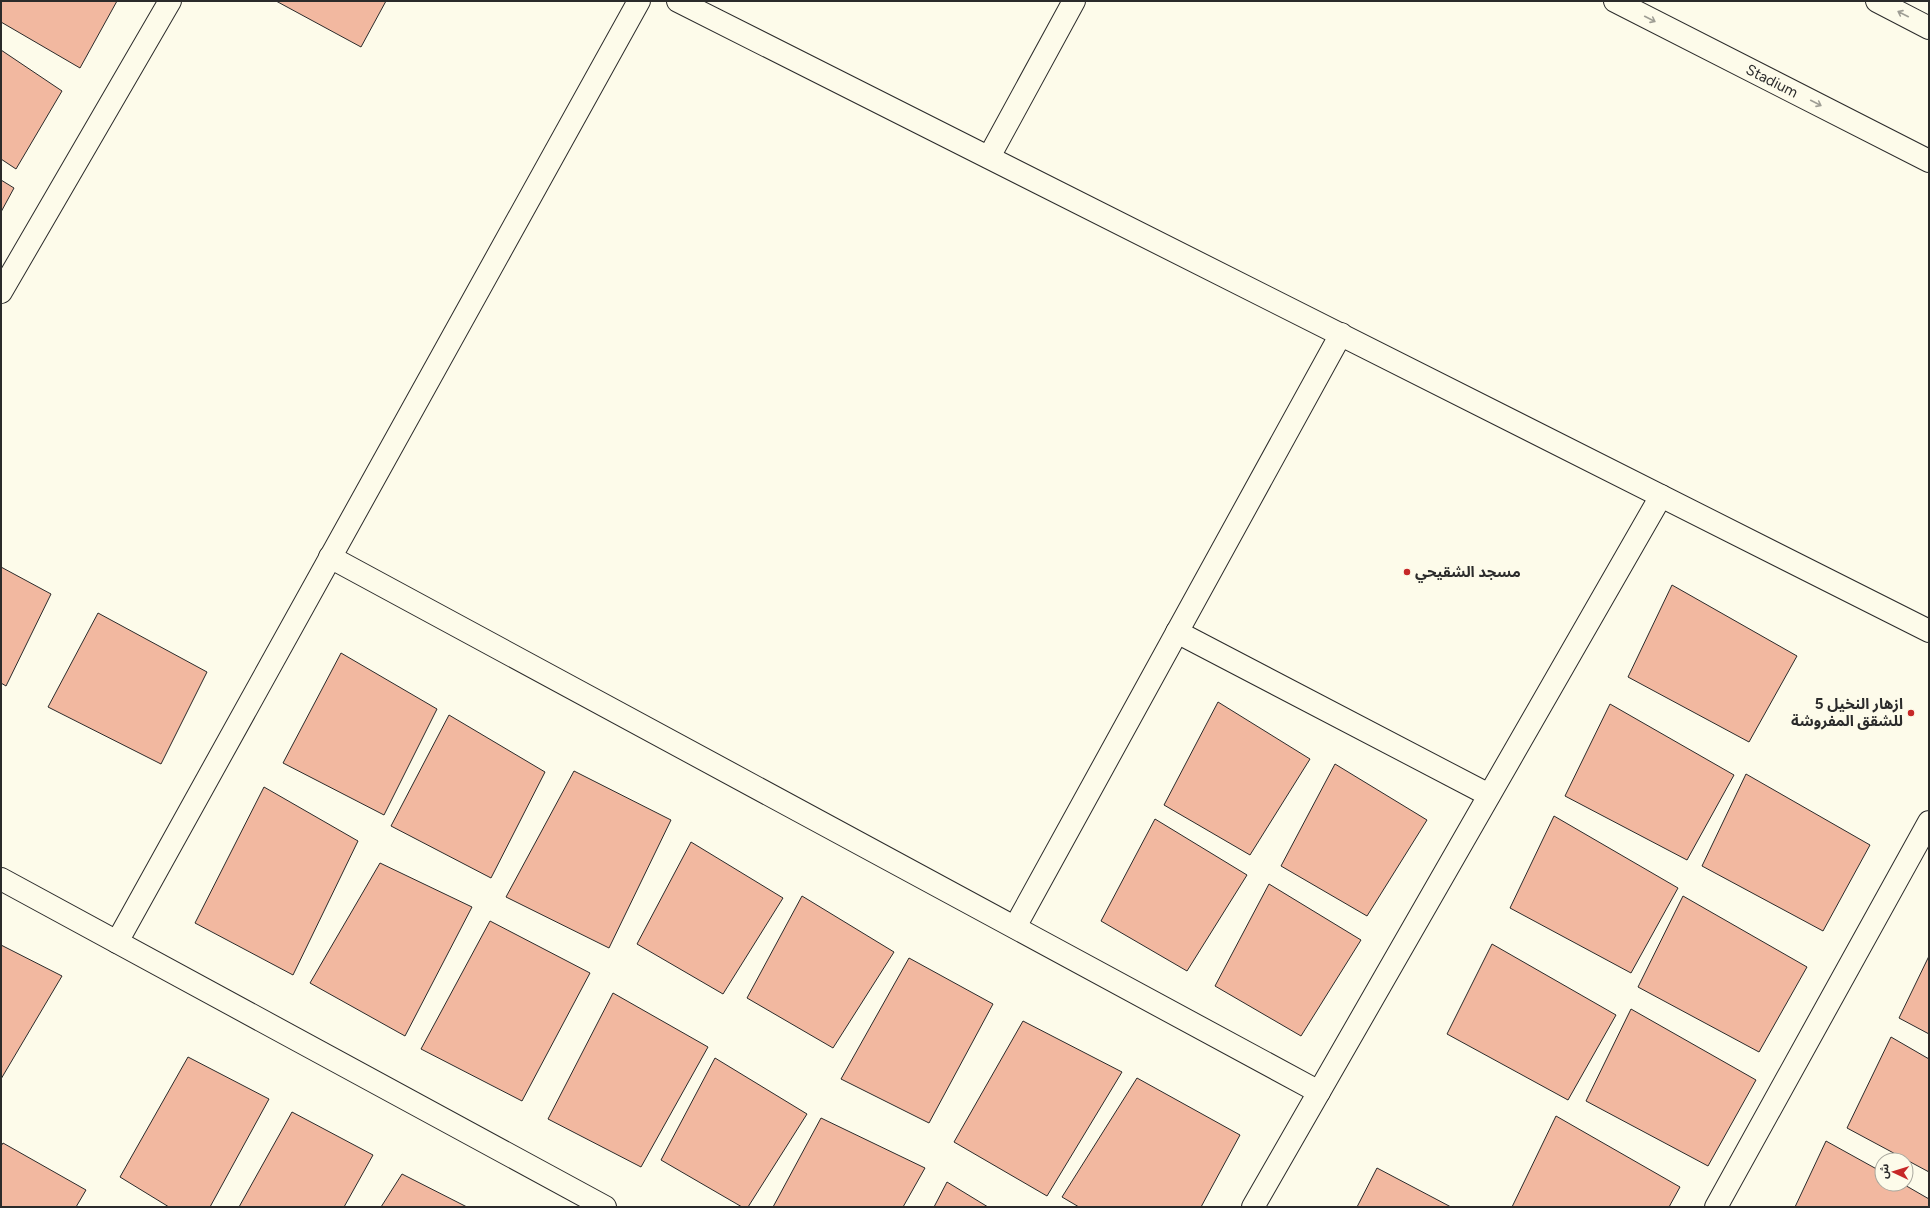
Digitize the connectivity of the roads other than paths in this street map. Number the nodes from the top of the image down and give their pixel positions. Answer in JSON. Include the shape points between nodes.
{"nodes":[{"id":1,"x":170,"y":1,"type":"edge"},
{"id":2,"x":639,"y":1,"type":"edge"},
{"id":3,"x":678,"y":1,"type":"edge"},
{"id":4,"x":1074,"y":1,"type":"edge"},
{"id":5,"x":1615,"y":1,"type":"edge"},
{"id":6,"x":1877,"y":1,"type":"edge"},
{"id":7,"x":1929,"y":28,"type":"edge"},
{"id":8,"x":989,"y":157,"type":"junction"},
{"id":9,"x":1929,"y":161,"type":"edge"},
{"id":10,"x":1,"y":292,"type":"edge"},
{"id":11,"x":1341,"y":334,"type":"junction"},
{"id":12,"x":1661,"y":496,"type":"junction"},
{"id":13,"x":330,"y":557,"type":"junction"},
{"id":14,"x":1929,"y":631,"type":"edge"},
{"id":15,"x":1177,"y":632,"type":"junction"},
{"id":16,"x":1489,"y":795,"type":"junction"},
{"id":17,"x":1929,"y":822,"type":"edge"},
{"id":18,"x":1,"y":879,"type":"edge"},
{"id":19,"x":1015,"y":927,"type":"junction"},
{"id":20,"x":117,"y":942,"type":"junction"},
{"id":21,"x":1319,"y":1092,"type":"junction"},
{"id":22,"x":605,"y":1207,"type":"edge"},
{"id":23,"x":1253,"y":1207,"type":"edge"},
{"id":24,"x":1716,"y":1207,"type":"edge"}],
"edges":[{"from":1,"to":10,"type":"street"},
{"from":2,"to":13,"type":"street"},
{"from":3,"to":8,"type":"street"},
{"from":4,"to":8,"type":"street"},
{"from":5,"to":9,"type":"street","name":"Stadium","one_way":true},
{"from":7,"to":6,"type":"street","one_way":true},
{"from":8,"to":11,"type":"street"},
{"from":11,"to":12,"type":"street"},
{"from":11,"to":15,"type":"street"},
{"from":12,"to":14,"type":"street"},
{"from":12,"to":16,"type":"street"},
{"from":13,"to":19,"type":"street"},
{"from":13,"to":20,"type":"street"},
{"from":15,"to":16,"type":"street"},
{"from":15,"to":19,"type":"street"},
{"from":16,"to":21,"type":"street"},
{"from":17,"to":24,"type":"street"},
{"from":18,"to":20,"type":"street"},
{"from":19,"to":21,"type":"street"},
{"from":20,"to":22,"type":"street"},
{"from":21,"to":23,"type":"street"}]}
